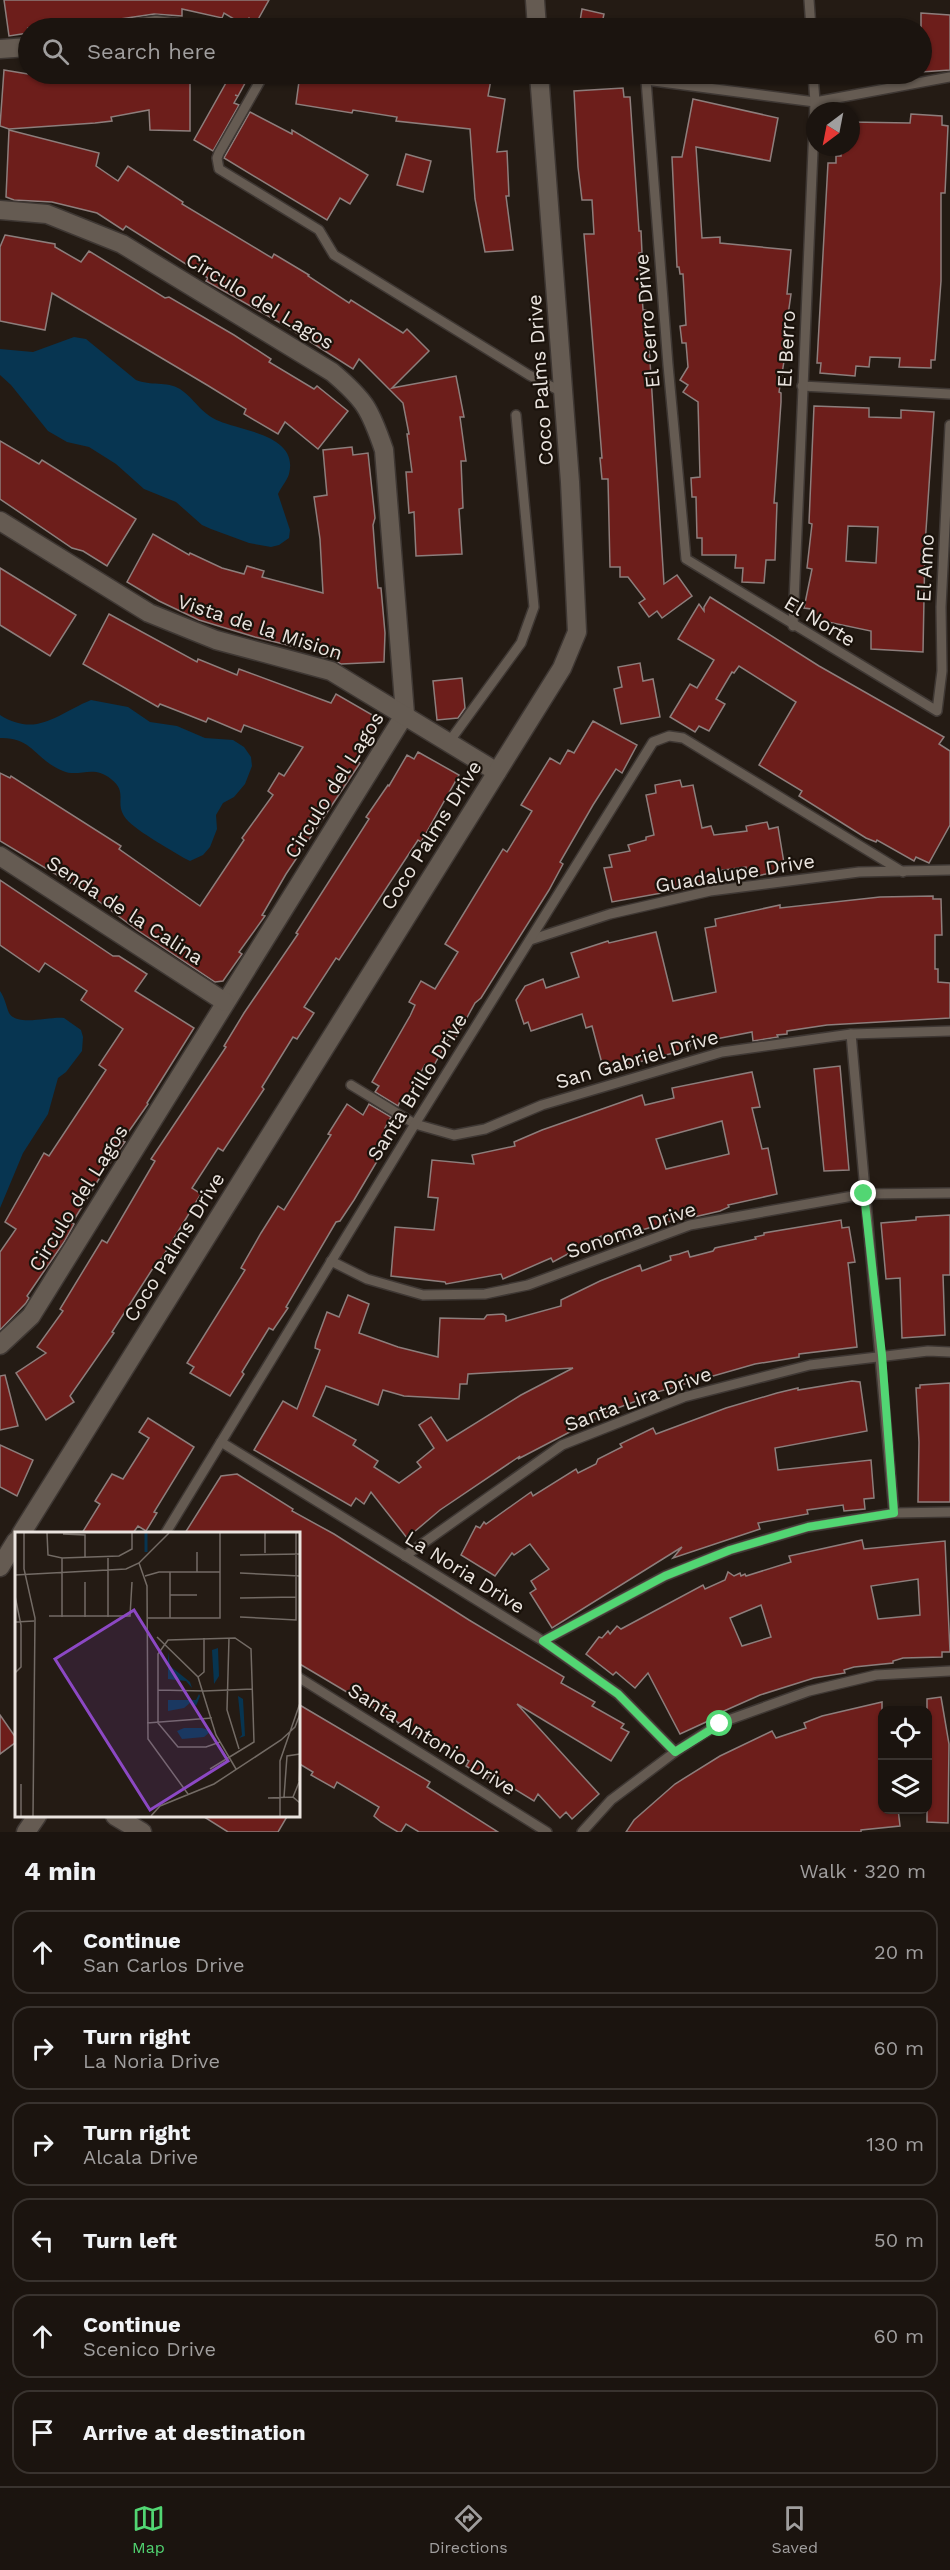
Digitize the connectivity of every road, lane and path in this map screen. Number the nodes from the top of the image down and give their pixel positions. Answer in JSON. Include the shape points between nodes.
{"nodes":[{"id":1,"x":535,"y":0,"type":"edge"},
{"id":2,"x":809,"y":0,"type":"edge"},
{"id":3,"x":536,"y":18,"type":"edge"},
{"id":4,"x":810,"y":18,"type":"edge"},
{"id":5,"x":18,"y":48,"type":"edge"},
{"id":6,"x":0,"y":49,"type":"edge"},
{"id":7,"x":950,"y":77,"type":"edge"},
{"id":8,"x":932,"y":80,"type":"edge"},
{"id":9,"x":258,"y":84,"type":"edge"},
{"id":10,"x":540,"y":84,"type":"edge"},
{"id":11,"x":646,"y":84,"type":"edge"},
{"id":12,"x":677,"y":84,"type":"edge"},
{"id":13,"x":814,"y":84,"type":"edge"},
{"id":14,"x":912,"y":84,"type":"edge"},
{"id":15,"x":815,"y":102,"type":"junction"},
{"id":16,"x":813,"y":156,"type":"edge"},
{"id":17,"x":0,"y":210,"type":"edge"},
{"id":18,"x":802,"y":386,"type":"junction"},
{"id":19,"x":564,"y":393,"type":"junction"},
{"id":20,"x":950,"y":394,"type":"edge"},
{"id":21,"x":516,"y":415,"type":"dead end"},
{"id":22,"x":950,"y":425,"type":"edge"},
{"id":23,"x":0,"y":521,"type":"edge"},
{"id":24,"x":686,"y":559,"type":"joint"},
{"id":25,"x":793,"y":626,"type":"junction"},
{"id":26,"x":937,"y":711,"type":"joint"},
{"id":27,"x":405,"y":714,"type":"junction"},
{"id":28,"x":449,"y":742,"type":"junction"},
{"id":29,"x":497,"y":772,"type":"junction"},
{"id":30,"x":0,"y":856,"type":"edge"},
{"id":31,"x":950,"y":870,"type":"edge"},
{"id":32,"x":903,"y":872,"type":"junction"},
{"id":33,"x":530,"y":940,"type":"junction"},
{"id":34,"x":225,"y":1002,"type":"junction"},
{"id":35,"x":950,"y":1031,"type":"edge"},
{"id":36,"x":851,"y":1034,"type":"junction"},
{"id":37,"x":351,"y":1085,"type":"dead end"},
{"id":38,"x":415,"y":1124,"type":"junction"},
{"id":39,"x":950,"y":1193,"type":"edge"},
{"id":40,"x":864,"y":1194,"type":"junction"},
{"id":41,"x":331,"y":1261,"type":"junction"},
{"id":42,"x":0,"y":1345,"type":"edge"},
{"id":43,"x":950,"y":1352,"type":"edge"},
{"id":44,"x":882,"y":1355,"type":"junction"},
{"id":45,"x":221,"y":1442,"type":"junction"},
{"id":46,"x":950,"y":1512,"type":"edge"},
{"id":47,"x":894,"y":1513,"type":"junction"},
{"id":48,"x":22,"y":1532,"type":"edge"},
{"id":49,"x":166,"y":1532,"type":"edge"},
{"id":50,"x":15,"y":1543,"type":"edge"},
{"id":51,"x":405,"y":1556,"type":"junction"},
{"id":52,"x":0,"y":1568,"type":"edge"},
{"id":53,"x":543,"y":1641,"type":"junction"},
{"id":54,"x":950,"y":1671,"type":"edge"},
{"id":55,"x":300,"y":1678,"type":"edge"},
{"id":56,"x":675,"y":1752,"type":"junction"},
{"id":57,"x":36,"y":1817,"type":"edge"},
{"id":58,"x":118,"y":1817,"type":"edge"},
{"id":59,"x":26,"y":1832,"type":"edge"},
{"id":60,"x":142,"y":1832,"type":"edge"},
{"id":61,"x":547,"y":1832,"type":"edge"},
{"id":62,"x":582,"y":1832,"type":"edge"}],
"edges":[{"from":1,"to":3,"type":"street"},
{"from":2,"to":4,"type":"lane"},
{"from":5,"to":6,"type":"street"},
{"from":7,"to":8,"type":"lane"},
{"from":9,"to":19,"type":"lane","via":[[219,153],[219,169],[319,230],[334,255]]},
{"from":10,"to":19,"type":"street","name":"Coco Palms Drive"},
{"from":11,"to":24,"type":"lane","name":"El Cerro Drive"},
{"from":12,"to":15,"type":"lane","name":"El Cerro Drive"},
{"from":13,"to":15,"type":"lane","name":"El Berro"},
{"from":14,"to":15,"type":"lane"},
{"from":16,"to":18,"type":"lane","name":"El Berro"},
{"from":17,"to":27,"type":"street","name":"Circulo del Lagos","via":[[47,214],[122,244],[332,372],[357,394],[373,416],[384,450]]},
{"from":18,"to":20,"type":"lane"},
{"from":18,"to":25,"type":"lane","name":"El Berro"},
{"from":19,"to":29,"type":"street","name":"Coco Palms Drive","via":[[577,632],[562,668]]},
{"from":21,"to":28,"type":"lane","via":[[534,608],[521,643]]},
{"from":22,"to":26,"type":"lane","name":"El Amo","via":[[941,607],[942,671]]},
{"from":23,"to":27,"type":"street","name":"Vista de la Mision","via":[[149,613],[216,640],[332,671]]},
{"from":24,"to":25,"type":"lane","name":"El Norte"},
{"from":25,"to":26,"type":"lane","name":"El Norte"},
{"from":27,"to":28,"type":"street","name":"Vista de la Mision"},
{"from":27,"to":34,"type":"street","name":"Circulo del Lagos"},
{"from":28,"to":29,"type":"street","name":"Vista de la Mision"},
{"from":29,"to":48,"type":"street","name":"Coco Palms Drive"},
{"from":30,"to":34,"type":"street","name":"Senda de la Calina"},
{"from":31,"to":32,"type":"lane","name":"Guadalupe Drive"},
{"from":32,"to":33,"type":"lane","name":"Guadalupe Drive","via":[[859,872],[710,891],[610,914]]},
{"from":32,"to":33,"type":"lane","name":"Santa Brillo Drive","via":[[682,738],[669,736],[653,742]]},
{"from":33,"to":38,"type":"lane","name":"Santa Brillo Drive"},
{"from":34,"to":42,"type":"street","name":"Circulo del Lagos","via":[[31,1316]]},
{"from":35,"to":36,"type":"lane","name":"San Gabriel Drive"},
{"from":36,"to":38,"type":"lane","name":"San Gabriel Drive","via":[[722,1052],[542,1105],[485,1130],[454,1135]]},
{"from":36,"to":40,"type":"lane"},
{"from":37,"to":38,"type":"lane","name":"San Gabriel Drive"},
{"from":38,"to":41,"type":"lane","name":"Santa Brillo Drive"},
{"from":39,"to":40,"type":"lane","name":"Sonoma Drive"},
{"from":40,"to":41,"type":"lane","name":"Sonoma Drive","via":[[690,1226],[528,1285],[485,1294],[423,1295],[367,1279]]},
{"from":40,"to":44,"type":"lane"},
{"from":41,"to":45,"type":"lane","name":"Santa Brillo Drive"},
{"from":43,"to":44,"type":"lane","name":"Santa Lira Drive"},
{"from":44,"to":47,"type":"lane"},
{"from":44,"to":51,"type":"lane","name":"Santa Lira Drive","via":[[810,1365],[684,1397],[562,1445]]},
{"from":45,"to":49,"type":"lane","name":"Santa Brillo Drive"},
{"from":45,"to":51,"type":"lane","name":"La Noria Drive"},
{"from":46,"to":47,"type":"lane"},
{"from":47,"to":53,"type":"lane","via":[[808,1527],[730,1550],[665,1576]]},
{"from":50,"to":52,"type":"street"},
{"from":51,"to":53,"type":"lane","name":"La Noria Drive"},
{"from":53,"to":56,"type":"lane","name":"La Noria Drive","via":[[618,1694]]},
{"from":54,"to":56,"type":"lane","via":[[876,1675],[809,1691],[720,1724]]},
{"from":55,"to":61,"type":"lane","name":"Santa Antonio Drive"},
{"from":56,"to":62,"type":"lane","via":[[611,1800]]},
{"from":57,"to":59,"type":"street"},
{"from":58,"to":60,"type":"street"}]}
